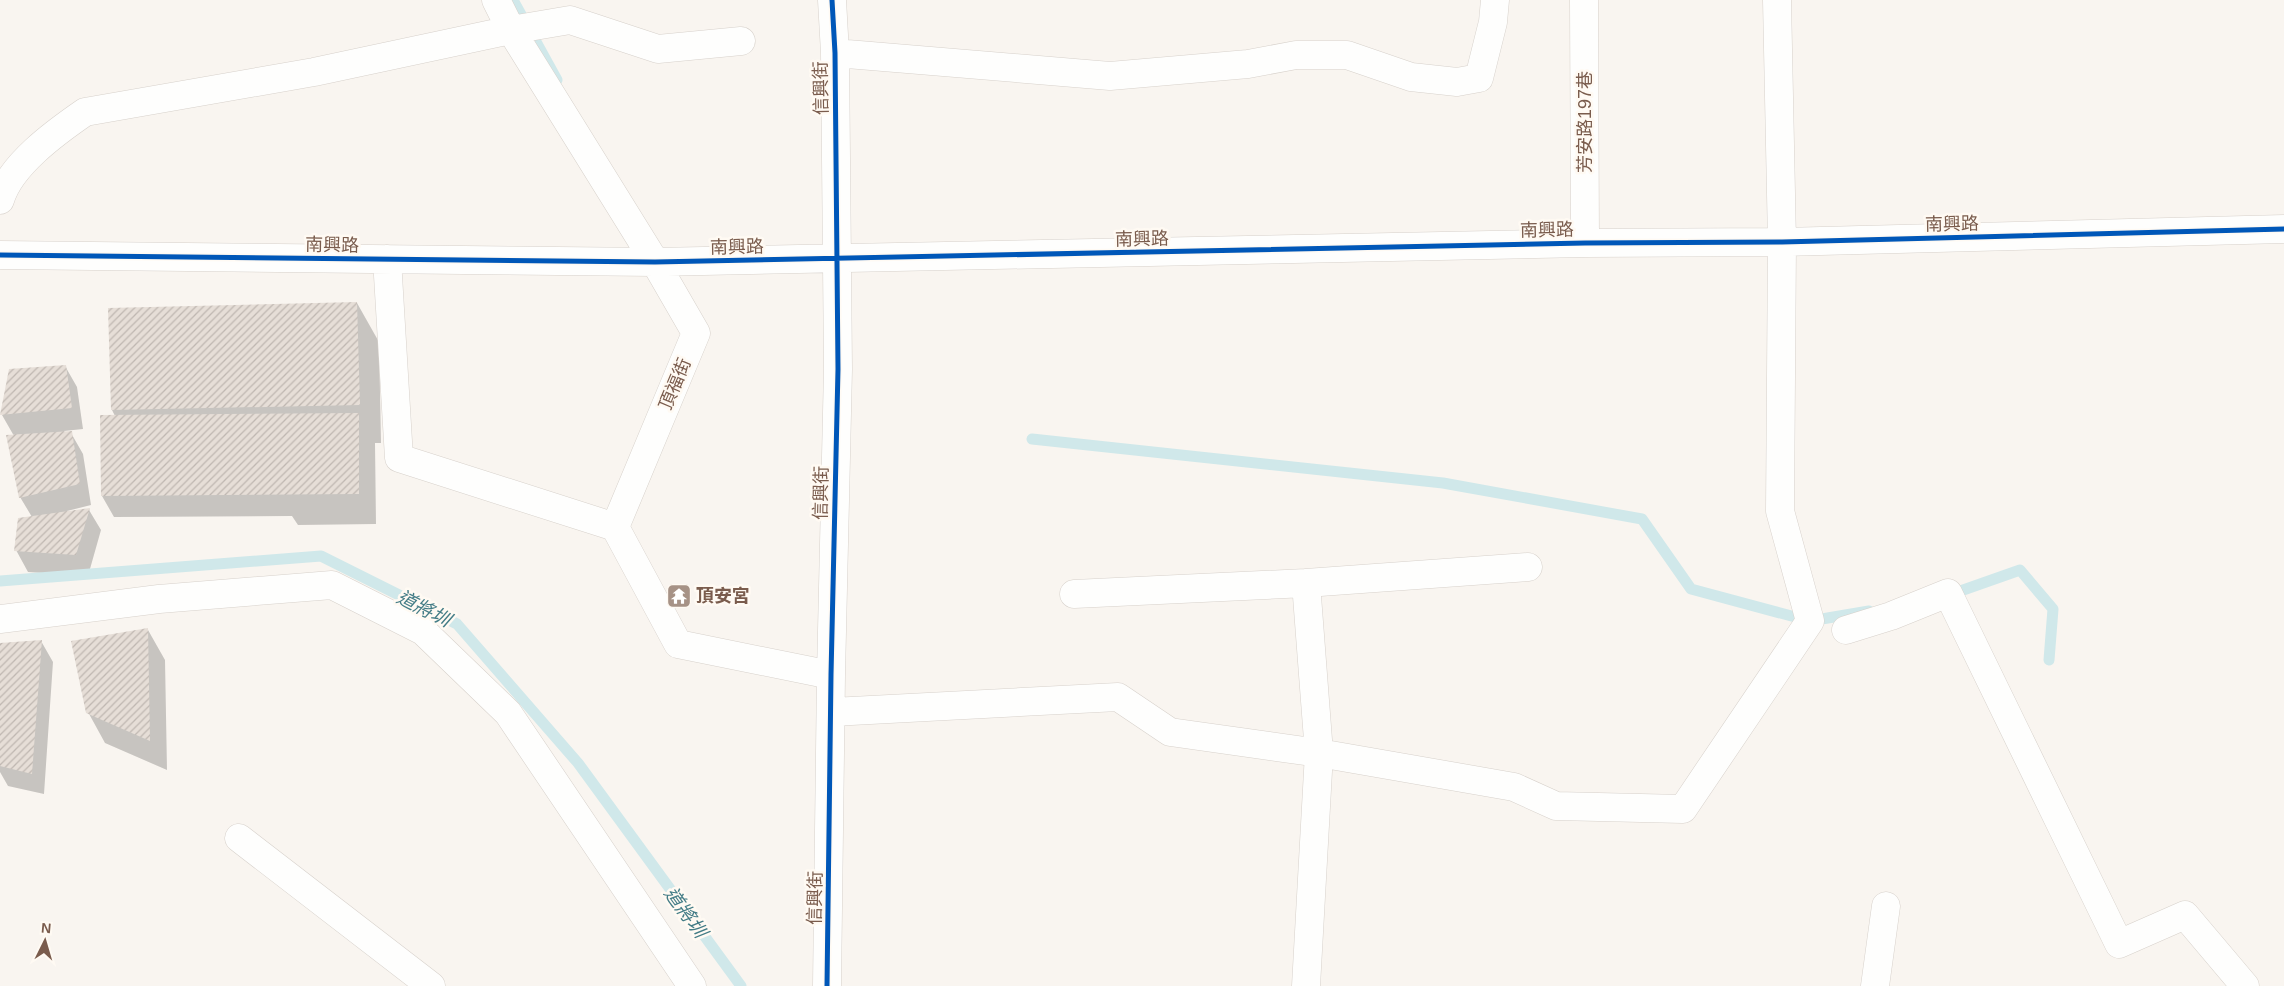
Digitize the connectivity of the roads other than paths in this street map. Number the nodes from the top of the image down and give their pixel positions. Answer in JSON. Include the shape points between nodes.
{"nodes":[{"id":1,"x":496,"y":0,"type":"edge"},
{"id":2,"x":832,"y":0,"type":"edge"},
{"id":3,"x":1495,"y":0,"type":"edge"},
{"id":4,"x":1584,"y":0,"type":"edge"},
{"id":5,"x":1777,"y":0,"type":"edge"},
{"id":6,"x":511,"y":30,"type":"junction"},
{"id":7,"x":741,"y":41,"type":"dead end"},
{"id":8,"x":835,"y":53,"type":"junction"},
{"id":9,"x":0,"y":200,"type":"edge"},
{"id":10,"x":2284,"y":229,"type":"edge"},
{"id":11,"x":1782,"y":242,"type":"junction"},
{"id":12,"x":1585,"y":243,"type":"junction"},
{"id":13,"x":0,"y":255,"type":"edge"},
{"id":14,"x":387,"y":259,"type":"junction"},
{"id":15,"x":837,"y":259,"type":"junction"},
{"id":16,"x":655,"y":262,"type":"junction"},
{"id":17,"x":615,"y":527,"type":"junction"},
{"id":18,"x":1528,"y":567,"type":"dead end"},
{"id":19,"x":1306,"y":583,"type":"junction"},
{"id":20,"x":1074,"y":594,"type":"dead end"},
{"id":21,"x":0,"y":619,"type":"edge"},
{"id":22,"x":1846,"y":630,"type":"dead end"},
{"id":23,"x":831,"y":675,"type":"junction"},
{"id":24,"x":832,"y":712,"type":"junction"},
{"id":25,"x":1319,"y":753,"type":"junction"},
{"id":26,"x":239,"y":838,"type":"dead end"},
{"id":27,"x":1886,"y":906,"type":"dead end"},
{"id":28,"x":431,"y":986,"type":"edge"},
{"id":29,"x":692,"y":986,"type":"edge"},
{"id":30,"x":828,"y":986,"type":"edge"},
{"id":31,"x":1306,"y":986,"type":"edge"},
{"id":32,"x":1875,"y":986,"type":"edge"},
{"id":33,"x":2245,"y":986,"type":"edge"}],
"edges":[{"from":1,"to":6,"type":"street","name":"頂福街"},
{"from":2,"to":8,"type":"street","name":"信興街"},
{"from":3,"to":8,"type":"street","via":[[1479,78],[1457,82],[1411,77],[1347,55],[1296,55],[1248,64],[1110,76]]},
{"from":4,"to":12,"type":"street","name":"芳安路197巷"},
{"from":5,"to":11,"type":"street"},
{"from":6,"to":7,"type":"street","via":[[570,20],[658,49]]},
{"from":6,"to":9,"type":"street","via":[[314,72],[85,112],[30,156],[3,190]]},
{"from":6,"to":16,"type":"street","name":"頂福街"},
{"from":8,"to":15,"type":"street","name":"信興街"},
{"from":10,"to":11,"type":"street","name":"南興路"},
{"from":11,"to":12,"type":"street","name":"南興路"},
{"from":11,"to":25,"type":"street","via":[[1780,511],[1810,620],[1683,809],[1556,806],[1514,787]]},
{"from":12,"to":15,"type":"street","name":"南興路"},
{"from":13,"to":14,"type":"street","name":"南興路"},
{"from":14,"to":16,"type":"street","name":"南興路"},
{"from":14,"to":17,"type":"street","via":[[399,458]]},
{"from":15,"to":16,"type":"street","name":"南興路"},
{"from":15,"to":23,"type":"street","name":"信興街","via":[[838,369]]},
{"from":16,"to":17,"type":"street","name":"頂福街","via":[[696,333]]},
{"from":17,"to":23,"type":"street","via":[[678,644]]},
{"from":18,"to":19,"type":"street"},
{"from":19,"to":20,"type":"street"},
{"from":19,"to":25,"type":"street"},
{"from":21,"to":29,"type":"street","via":[[159,599],[332,585],[423,631],[508,713]]},
{"from":22,"to":33,"type":"street","via":[[1948,593],[2119,944],[2185,915]]},
{"from":23,"to":24,"type":"street","name":"信興街"},
{"from":24,"to":25,"type":"street","via":[[1118,697],[1170,732]]},
{"from":24,"to":30,"type":"street","name":"信興街"},
{"from":25,"to":31,"type":"street"},
{"from":26,"to":28,"type":"street"},
{"from":27,"to":32,"type":"street"}]}
